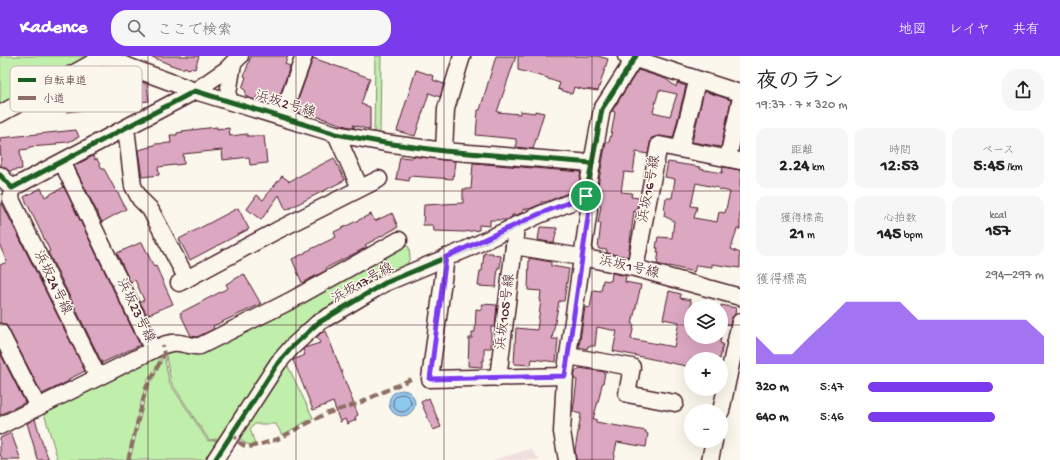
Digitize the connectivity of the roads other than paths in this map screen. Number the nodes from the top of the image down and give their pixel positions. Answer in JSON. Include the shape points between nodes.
{"nodes":[{"id":1,"x":304,"y":56,"type":"edge"},
{"id":2,"x":462,"y":56,"type":"edge"},
{"id":3,"x":102,"y":57,"type":"edge"},
{"id":4,"x":633,"y":57,"type":"edge"},
{"id":5,"x":236,"y":60,"type":"edge"},
{"id":6,"x":86,"y":66,"type":"edge"},
{"id":7,"x":127,"y":66,"type":"edge"},
{"id":8,"x":142,"y":71,"type":"edge"},
{"id":9,"x":700,"y":80,"type":"junction"},
{"id":10,"x":195,"y":90,"type":"junction"},
{"id":11,"x":740,"y":93,"type":"edge"},
{"id":12,"x":227,"y":100,"type":"junction"},
{"id":13,"x":740,"y":102,"type":"edge"},
{"id":14,"x":10,"y":108,"type":"edge"},
{"id":15,"x":0,"y":114,"type":"edge"},
{"id":16,"x":282,"y":117,"type":"junction"},
{"id":17,"x":126,"y":128,"type":"junction"},
{"id":18,"x":336,"y":134,"type":"junction"},
{"id":19,"x":680,"y":149,"type":"junction"},
{"id":20,"x":444,"y":151,"type":"junction"},
{"id":21,"x":734,"y":160,"type":"edge"},
{"id":22,"x":62,"y":162,"type":"junction"},
{"id":23,"x":592,"y":162,"type":"junction"},
{"id":24,"x":0,"y":175,"type":"edge"},
{"id":25,"x":379,"y":178,"type":"dead end"},
{"id":26,"x":360,"y":188,"type":"junction"},
{"id":27,"x":6,"y":191,"type":"edge"},
{"id":28,"x":586,"y":196,"type":"junction"},
{"id":29,"x":516,"y":225,"type":"junction"},
{"id":30,"x":399,"y":240,"type":"dead end"},
{"id":31,"x":514,"y":246,"type":"junction"},
{"id":32,"x":446,"y":257,"type":"junction"},
{"id":33,"x":581,"y":257,"type":"junction"},
{"id":34,"x":635,"y":268,"type":"junction"},
{"id":35,"x":740,"y":297,"type":"edge"},
{"id":36,"x":740,"y":322,"type":"edge"},
{"id":37,"x":0,"y":332,"type":"edge"},
{"id":38,"x":153,"y":350,"type":"junction"},
{"id":39,"x":568,"y":356,"type":"junction"},
{"id":40,"x":565,"y":376,"type":"junction"},
{"id":41,"x":98,"y":377,"type":"junction"},
{"id":42,"x":498,"y":378,"type":"junction"},
{"id":43,"x":675,"y":403,"type":"dead end"},
{"id":44,"x":722,"y":404,"type":"edge"},
{"id":45,"x":38,"y":407,"type":"junction"},
{"id":46,"x":0,"y":426,"type":"edge"},
{"id":47,"x":713,"y":448,"type":"edge"},
{"id":48,"x":215,"y":460,"type":"edge"},
{"id":49,"x":567,"y":460,"type":"edge"},
{"id":50,"x":710,"y":460,"type":"edge"}],
"edges":[{"from":1,"to":16,"type":"street"},
{"from":2,"to":20,"type":"street","via":[[446,109]]},
{"from":3,"to":6,"type":"street"},
{"from":3,"to":7,"type":"street","name":"浜坂2号線"},
{"from":4,"to":9,"type":"street"},
{"from":4,"to":23,"type":"street","via":[[602,109]]},
{"from":5,"to":10,"type":"street"},
{"from":5,"to":12,"type":"street"},
{"from":8,"to":10,"type":"street","name":"浜坂2号線"},
{"from":9,"to":11,"type":"street"},
{"from":9,"to":19,"type":"street","via":[[696,84]]},
{"from":10,"to":12,"type":"street","name":"浜坂2号線"},
{"from":10,"to":17,"type":"street"},
{"from":12,"to":16,"type":"street","name":"浜坂2号線"},
{"from":13,"to":21,"type":"street"},
{"from":14,"to":15,"type":"street"},
{"from":16,"to":18,"type":"street","name":"浜坂2号線"},
{"from":17,"to":22,"type":"street"},
{"from":17,"to":26,"type":"street","via":[[132,186],[150,209],[183,281]]},
{"from":18,"to":20,"type":"street","name":"浜坂2号線"},
{"from":18,"to":26,"type":"street"},
{"from":19,"to":21,"type":"street","name":"浜坂16号線"},
{"from":19,"to":34,"type":"street","name":"浜坂16号線","via":[[659,145]]},
{"from":20,"to":23,"type":"street","name":"浜坂2号線"},
{"from":22,"to":27,"type":"street"},
{"from":22,"to":38,"type":"street","name":"浜坂23号線"},
{"from":23,"to":28,"type":"street"},
{"from":24,"to":27,"type":"street"},
{"from":25,"to":26,"type":"street"},
{"from":27,"to":41,"type":"street","name":"浜坂24号線"},
{"from":28,"to":29,"type":"street","name":"浜坂17号線"},
{"from":28,"to":33,"type":"street","via":[[589,210]]},
{"from":29,"to":31,"type":"street"},
{"from":29,"to":32,"type":"street","name":"浜坂17号線"},
{"from":30,"to":38,"type":"street","via":[[290,301],[200,346],[173,343]]},
{"from":31,"to":33,"type":"street","name":"浜坂1号線"},
{"from":31,"to":42,"type":"street","name":"浜坂105号線"},
{"from":32,"to":42,"type":"street","via":[[430,379]]},
{"from":32,"to":48,"type":"street","name":"浜坂17号線","via":[[385,283],[318,324],[278,363]]},
{"from":33,"to":34,"type":"street","name":"浜坂1号線"},
{"from":33,"to":39,"type":"street"},
{"from":34,"to":35,"type":"street","name":"浜坂1号線"},
{"from":36,"to":44,"type":"street"},
{"from":37,"to":45,"type":"street"},
{"from":38,"to":41,"type":"street","name":"浜坂23号線"},
{"from":39,"to":40,"type":"street"},
{"from":39,"to":43,"type":"street","via":[[632,367],[627,394]]},
{"from":40,"to":42,"type":"street"},
{"from":40,"to":49,"type":"street","via":[[562,432]]},
{"from":41,"to":45,"type":"street","name":"浜坂23号線"},
{"from":45,"to":46,"type":"street","name":"浜坂23号線"},
{"from":47,"to":50,"type":"street"}]}
